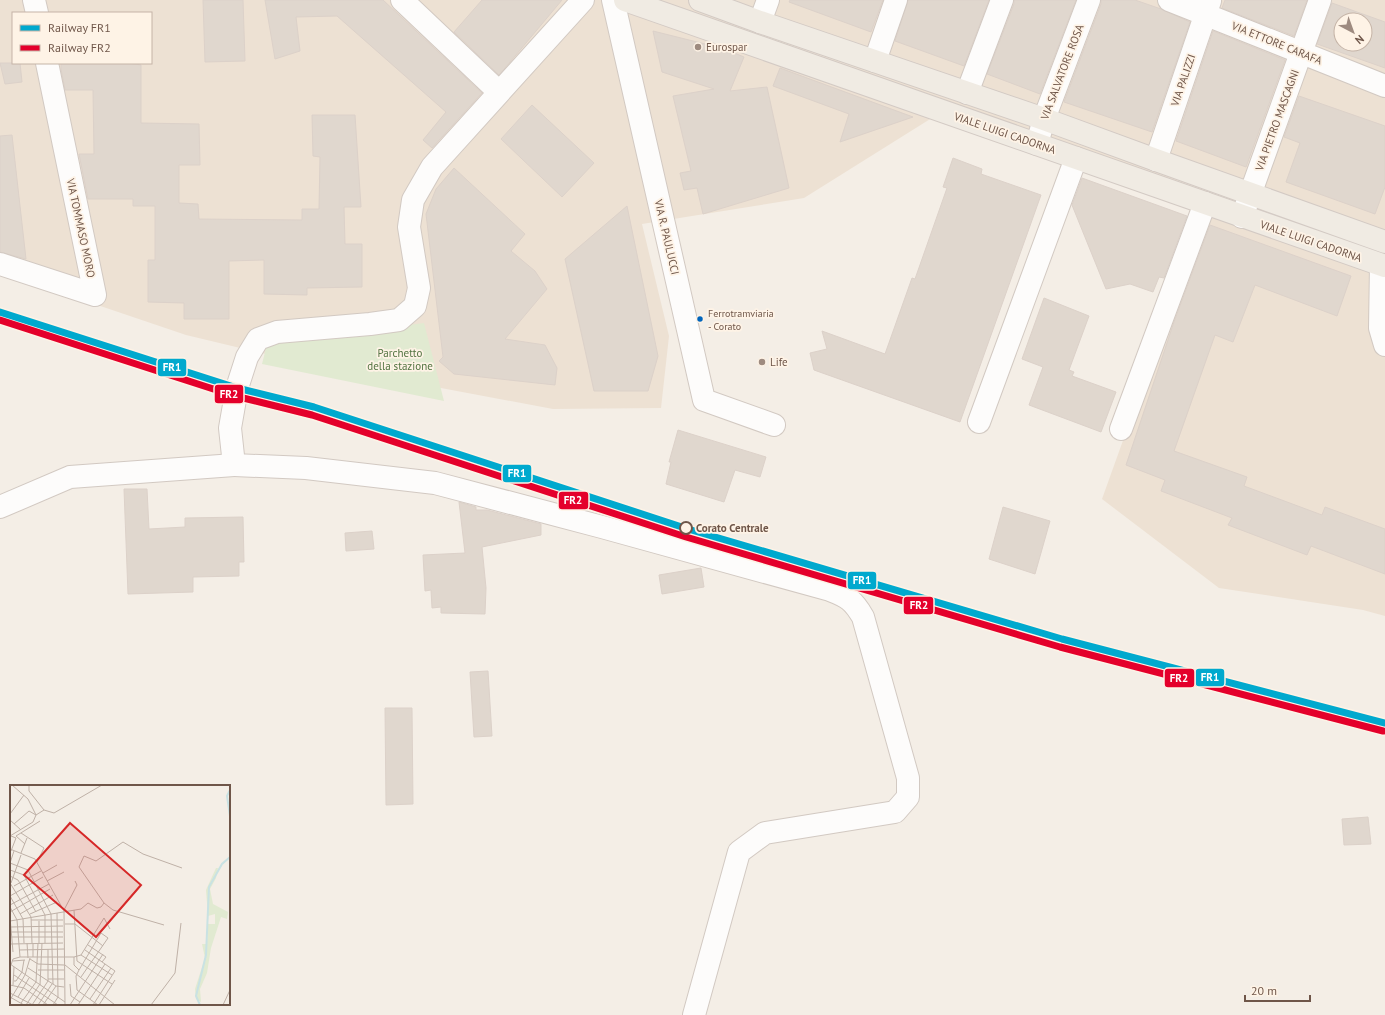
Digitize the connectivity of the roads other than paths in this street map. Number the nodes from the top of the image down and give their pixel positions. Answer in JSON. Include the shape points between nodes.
{"nodes":[{"id":1,"x":34,"y":0,"type":"edge"},
{"id":2,"x":402,"y":0,"type":"edge"},
{"id":3,"x":583,"y":0,"type":"edge"},
{"id":4,"x":614,"y":0,"type":"edge"},
{"id":5,"x":626,"y":0,"type":"edge"},
{"id":6,"x":700,"y":0,"type":"edge"},
{"id":7,"x":768,"y":0,"type":"edge"},
{"id":8,"x":896,"y":0,"type":"edge"},
{"id":9,"x":1002,"y":0,"type":"edge"},
{"id":10,"x":1089,"y":0,"type":"edge"},
{"id":11,"x":1169,"y":0,"type":"edge"},
{"id":12,"x":1320,"y":0,"type":"edge"},
{"id":13,"x":1208,"y":7,"type":"edge"},
{"id":14,"x":37,"y":12,"type":"edge"},
{"id":15,"x":760,"y":22,"type":"junction"},
{"id":16,"x":1301,"y":52,"type":"junction"},
{"id":17,"x":875,"y":61,"type":"junction"},
{"id":18,"x":47,"y":64,"type":"edge"},
{"id":19,"x":1385,"y":86,"type":"edge"},
{"id":20,"x":499,"y":92,"type":"junction"},
{"id":21,"x":968,"y":93,"type":"junction"},
{"id":22,"x":1044,"y":119,"type":"junction"},
{"id":23,"x":1037,"y":144,"type":"junction"},
{"id":24,"x":1076,"y":158,"type":"junction"},
{"id":25,"x":1156,"y":160,"type":"junction"},
{"id":26,"x":1250,"y":194,"type":"junction"},
{"id":27,"x":1205,"y":203,"type":"junction"},
{"id":28,"x":1242,"y":217,"type":"junction"},
{"id":29,"x":1385,"y":242,"type":"edge"},
{"id":30,"x":0,"y":264,"type":"edge"},
{"id":31,"x":1383,"y":265,"type":"edge"},
{"id":32,"x":1385,"y":345,"type":"edge"},
{"id":33,"x":979,"y":422,"type":"dead end"},
{"id":34,"x":774,"y":425,"type":"dead end"},
{"id":35,"x":1121,"y":429,"type":"dead end"},
{"id":36,"x":234,"y":465,"type":"junction"},
{"id":37,"x":0,"y":507,"type":"edge"},
{"id":38,"x":694,"y":1015,"type":"edge"}],
"edges":[{"from":1,"to":14,"type":"street"},
{"from":2,"to":20,"type":"street"},
{"from":3,"to":20,"type":"street"},
{"from":4,"to":34,"type":"street","name":"VIA R. PAULUCCI","via":[[704,400]]},
{"from":5,"to":23,"type":"main road","name":"VIALE LUIGI CADORNA"},
{"from":6,"to":15,"type":"main road"},
{"from":7,"to":15,"type":"street"},
{"from":8,"to":17,"type":"street"},
{"from":9,"to":21,"type":"street"},
{"from":10,"to":22,"type":"street","name":"VIA SALVATORE ROSA"},
{"from":11,"to":13,"type":"street","name":"VIA ETTORE CARAFA"},
{"from":12,"to":16,"type":"street","name":"VIA PIETRO MASCAGNI"},
{"from":13,"to":16,"type":"street","name":"VIA ETTORE CARAFA"},
{"from":13,"to":25,"type":"street","name":"VIA PALIZZI"},
{"from":15,"to":17,"type":"main road"},
{"from":16,"to":19,"type":"street","name":"VIA ETTORE CARAFA"},
{"from":16,"to":26,"type":"street","name":"VIA PIETRO MASCAGNI"},
{"from":17,"to":21,"type":"main road"},
{"from":18,"to":30,"type":"street","name":"VIA TOMMASO MORO","via":[[95,295]]},
{"from":20,"to":36,"type":"street","via":[[432,167],[413,200],[409,227],[420,288],[415,306],[399,320],[277,332],[258,339],[247,357],[237,388],[230,428]]},
{"from":21,"to":22,"type":"main road"},
{"from":22,"to":23,"type":"street","name":"VIA SALVATORE ROSA"},
{"from":22,"to":25,"type":"main road"},
{"from":23,"to":24,"type":"main road","name":"VIALE LUIGI CADORNA"},
{"from":24,"to":27,"type":"main road","name":"VIALE LUIGI CADORNA"},
{"from":24,"to":33,"type":"street"},
{"from":25,"to":26,"type":"main road"},
{"from":26,"to":28,"type":"street","name":"VIA PIETRO MASCAGNI"},
{"from":26,"to":29,"type":"main road"},
{"from":27,"to":28,"type":"main road","name":"VIALE LUIGI CADORNA"},
{"from":27,"to":35,"type":"street"},
{"from":28,"to":31,"type":"main road","name":"VIALE LUIGI CADORNA"},
{"from":31,"to":32,"type":"street","via":[[1380,328]]},
{"from":36,"to":37,"type":"street","via":[[70,477]]},
{"from":36,"to":38,"type":"street","via":[[306,468],[435,483],[602,526],[830,590],[856,605],[863,617],[906,770],[908,797],[895,812],[765,833],[739,852]]}]}
